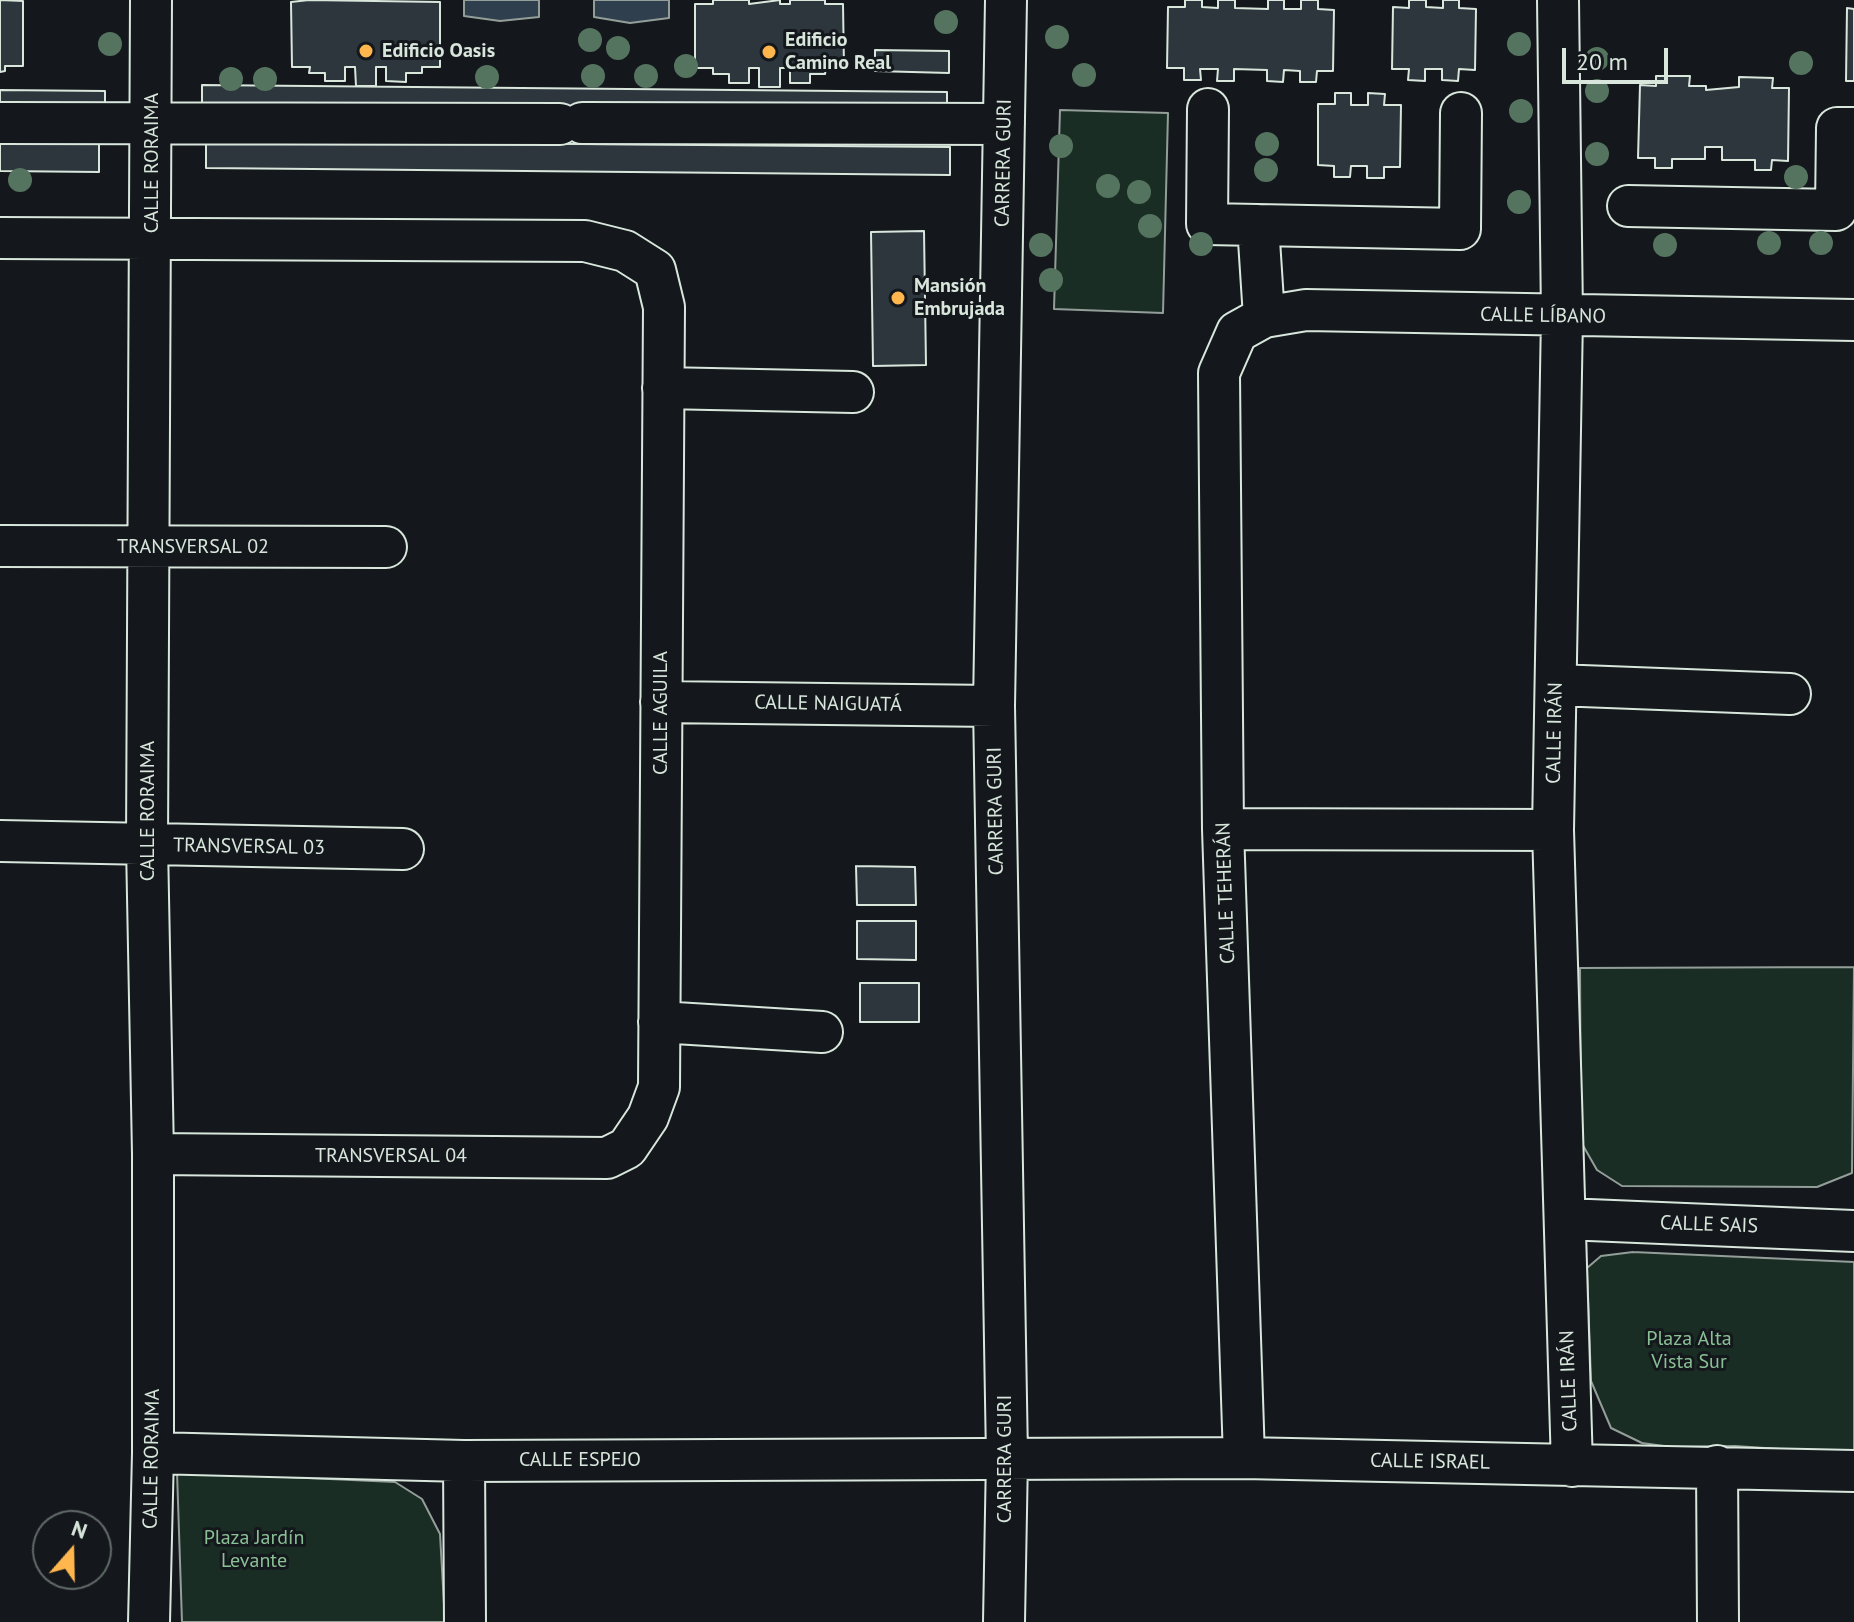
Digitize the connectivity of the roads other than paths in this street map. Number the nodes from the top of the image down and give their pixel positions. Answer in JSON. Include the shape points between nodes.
{"nodes":[{"id":1,"x":151,"y":0,"type":"edge"},
{"id":2,"x":1006,"y":0,"type":"edge"},
{"id":3,"x":1558,"y":0,"type":"edge"},
{"id":4,"x":1208,"y":109,"type":"dead end"},
{"id":5,"x":1461,"y":113,"type":"dead end"},
{"id":6,"x":0,"y":123,"type":"edge"},
{"id":7,"x":152,"y":123,"type":"junction"},
{"id":8,"x":1004,"y":124,"type":"junction"},
{"id":9,"x":1854,"y":128,"type":"edge"},
{"id":10,"x":1628,"y":206,"type":"dead end"},
{"id":11,"x":1845,"y":210,"type":"edge"},
{"id":12,"x":1258,"y":225,"type":"junction"},
{"id":13,"x":0,"y":238,"type":"edge"},
{"id":14,"x":152,"y":239,"type":"junction"},
{"id":15,"x":1562,"y":316,"type":"junction"},
{"id":16,"x":1854,"y":320,"type":"edge"},
{"id":17,"x":1250,"y":325,"type":"junction"},
{"id":18,"x":663,"y":388,"type":"junction"},
{"id":19,"x":853,"y":392,"type":"dead end"},
{"id":20,"x":0,"y":546,"type":"edge"},
{"id":21,"x":148,"y":547,"type":"junction"},
{"id":22,"x":386,"y":547,"type":"dead end"},
{"id":23,"x":1556,"y":685,"type":"junction"},
{"id":24,"x":1790,"y":694,"type":"dead end"},
{"id":25,"x":661,"y":702,"type":"junction"},
{"id":26,"x":994,"y":706,"type":"junction"},
{"id":27,"x":1223,"y":829,"type":"junction"},
{"id":28,"x":1553,"y":830,"type":"junction"},
{"id":29,"x":0,"y":841,"type":"edge"},
{"id":30,"x":147,"y":845,"type":"junction"},
{"id":31,"x":403,"y":849,"type":"dead end"},
{"id":32,"x":659,"y":1022,"type":"junction"},
{"id":33,"x":822,"y":1032,"type":"dead end"},
{"id":34,"x":627,"y":1148,"type":"joint"},
{"id":35,"x":153,"y":1154,"type":"junction"},
{"id":36,"x":1565,"y":1219,"type":"junction"},
{"id":37,"x":1854,"y":1231,"type":"edge"},
{"id":38,"x":153,"y":1453,"type":"junction"},
{"id":39,"x":1007,"y":1457,"type":"junction"},
{"id":40,"x":1244,"y":1458,"type":"junction"},
{"id":41,"x":464,"y":1461,"type":"junction"},
{"id":42,"x":1572,"y":1466,"type":"junction"},
{"id":43,"x":1717,"y":1466,"type":"junction"},
{"id":44,"x":1854,"y":1471,"type":"edge"},
{"id":45,"x":149,"y":1622,"type":"edge"},
{"id":46,"x":465,"y":1622,"type":"edge"},
{"id":47,"x":1004,"y":1622,"type":"edge"},
{"id":48,"x":1718,"y":1622,"type":"edge"}],
"edges":[{"from":1,"to":7,"type":"street","name":"CALLE RORAIMA"},
{"from":2,"to":8,"type":"street","name":"CARRERA GURI"},
{"from":3,"to":15,"type":"street","name":"CALLE IRÁN"},
{"from":4,"to":12,"type":"street","via":[[1207,224]]},
{"from":5,"to":12,"type":"street","via":[[1460,229]]},
{"from":6,"to":7,"type":"street"},
{"from":7,"to":8,"type":"street"},
{"from":7,"to":14,"type":"street","name":"CALLE RORAIMA"},
{"from":8,"to":26,"type":"street","name":"CARRERA GURI"},
{"from":9,"to":11,"type":"street","via":[[1837,128]]},
{"from":10,"to":11,"type":"street"},
{"from":12,"to":17,"type":"street"},
{"from":13,"to":14,"type":"street"},
{"from":14,"to":18,"type":"street","name":"CALLE AGUILA","via":[[585,241],[625,251],[655,270],[664,307]]},
{"from":14,"to":21,"type":"street","name":"CALLE RORAIMA"},
{"from":15,"to":16,"type":"street","name":"CALLE LÍBANO"},
{"from":15,"to":17,"type":"street","name":"CALLE LÍBANO","via":[[1306,310]]},
{"from":15,"to":23,"type":"street","name":"CALLE IRÁN"},
{"from":17,"to":27,"type":"street","name":"CALLE TEHERÁN","via":[[1219,373]]},
{"from":18,"to":19,"type":"street"},
{"from":18,"to":25,"type":"street","name":"CALLE AGUILA"},
{"from":20,"to":21,"type":"street","name":"TRANSVERSAL 02"},
{"from":21,"to":22,"type":"street","name":"TRANSVERSAL 02"},
{"from":21,"to":30,"type":"street","name":"CALLE RORAIMA"},
{"from":23,"to":24,"type":"street"},
{"from":23,"to":28,"type":"street","name":"CALLE IRÁN"},
{"from":25,"to":26,"type":"street","name":"CALLE NAIGUATÁ"},
{"from":25,"to":32,"type":"street","name":"CALLE AGUILA"},
{"from":26,"to":39,"type":"street","name":"CARRERA GURI"},
{"from":27,"to":28,"type":"street"},
{"from":27,"to":40,"type":"street","name":"CALLE TEHERÁN"},
{"from":28,"to":36,"type":"street","name":"CALLE IRÁN"},
{"from":29,"to":30,"type":"street","name":"TRANSVERSAL 03"},
{"from":30,"to":31,"type":"street","name":"TRANSVERSAL 03"},
{"from":30,"to":35,"type":"street","name":"CALLE RORAIMA"},
{"from":32,"to":33,"type":"street"},
{"from":32,"to":34,"type":"street","name":"CALLE AGUILA","via":[[659,1087],[648,1117]]},
{"from":34,"to":35,"type":"street","name":"TRANSVERSAL 04","via":[[607,1158]]},
{"from":35,"to":38,"type":"street","name":"CALLE RORAIMA"},
{"from":36,"to":37,"type":"street","name":"CALLE SAIS"},
{"from":36,"to":42,"type":"street","name":"CALLE IRÁN"},
{"from":38,"to":41,"type":"street","name":"CALLE ESPEJO"},
{"from":38,"to":45,"type":"street","name":"CALLE RORAIMA"},
{"from":39,"to":40,"type":"street","name":"CALLE ISRAEL"},
{"from":39,"to":41,"type":"street","name":"CALLE ESPEJO"},
{"from":39,"to":47,"type":"street","name":"CARRERA GURI"},
{"from":40,"to":42,"type":"street","name":"CALLE ISRAEL"},
{"from":41,"to":46,"type":"street"},
{"from":42,"to":43,"type":"street","name":"CALLE ISRAEL"},
{"from":43,"to":44,"type":"street","name":"CALLE ISRAEL"},
{"from":43,"to":48,"type":"street"}]}
